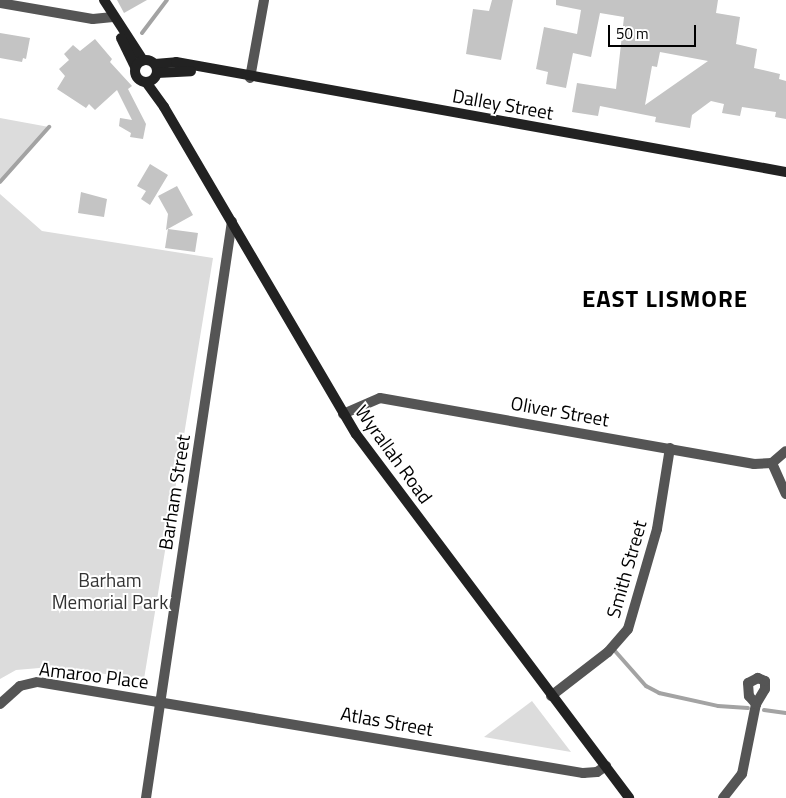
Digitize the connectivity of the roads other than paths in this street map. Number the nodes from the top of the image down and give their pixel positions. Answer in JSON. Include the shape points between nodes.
{"nodes":[{"id":1,"x":104,"y":0,"type":"edge"},
{"id":2,"x":264,"y":0,"type":"edge"},
{"id":3,"x":0,"y":3,"type":"edge"},
{"id":4,"x":115,"y":20,"type":"junction"},
{"id":5,"x":139,"y":63,"type":"junction"},
{"id":6,"x":153,"y":75,"type":"junction"},
{"id":7,"x":250,"y":78,"type":"junction"},
{"id":8,"x":786,"y":172,"type":"edge"},
{"id":9,"x":232,"y":221,"type":"junction"},
{"id":10,"x":344,"y":414,"type":"junction"},
{"id":11,"x":670,"y":448,"type":"junction"},
{"id":12,"x":786,"y":451,"type":"edge"},
{"id":13,"x":772,"y":463,"type":"junction"},
{"id":14,"x":786,"y":494,"type":"edge"},
{"id":15,"x":551,"y":696,"type":"junction"},
{"id":16,"x":160,"y":701,"type":"junction"},
{"id":17,"x":0,"y":704,"type":"edge"},
{"id":18,"x":756,"y":704,"type":"dead end"},
{"id":19,"x":606,"y":766,"type":"junction"},
{"id":20,"x":146,"y":798,"type":"edge"},
{"id":21,"x":629,"y":798,"type":"edge"},
{"id":22,"x":723,"y":798,"type":"edge"}],
"edges":[{"from":1,"to":4,"type":"main road"},
{"from":2,"to":7,"type":"street"},
{"from":3,"to":4,"type":"street","via":[[94,20]]},
{"from":4,"to":5,"type":"main road"},
{"from":5,"to":6,"type":"main road"},
{"from":5,"to":6,"type":"main road","name":"Wyrallah Road","via":[[137,77]]},
{"from":6,"to":7,"type":"main road","name":"Dalley Street","via":[[176,62]]},
{"from":6,"to":9,"type":"main road","name":"Wyrallah Road","via":[[164,107]]},
{"from":7,"to":8,"type":"main road","name":"Dalley Street"},
{"from":9,"to":10,"type":"main road","name":"Wyrallah Road"},
{"from":9,"to":16,"type":"street","name":"Barham Street"},
{"from":10,"to":11,"type":"street","name":"Oliver Street","via":[[380,398]]},
{"from":10,"to":15,"type":"main road","name":"Wyrallah Road"},
{"from":11,"to":13,"type":"street","name":"Oliver Street","via":[[737,461]]},
{"from":11,"to":15,"type":"street","name":"Smith Street","via":[[657,529],[628,629],[608,652]]},
{"from":12,"to":13,"type":"street"},
{"from":13,"to":14,"type":"street"},
{"from":15,"to":19,"type":"main road","name":"Wyrallah Road"},
{"from":16,"to":17,"type":"street","name":"Amaroo Place","via":[[38,682],[20,686]]},
{"from":16,"to":19,"type":"street","name":"Atlas Street","via":[[582,773],[597,772]]},
{"from":16,"to":20,"type":"street","name":"Barham Street"},
{"from":18,"to":22,"type":"street","via":[[742,774]]},
{"from":19,"to":21,"type":"main road","name":"Wyrallah Road"}]}
